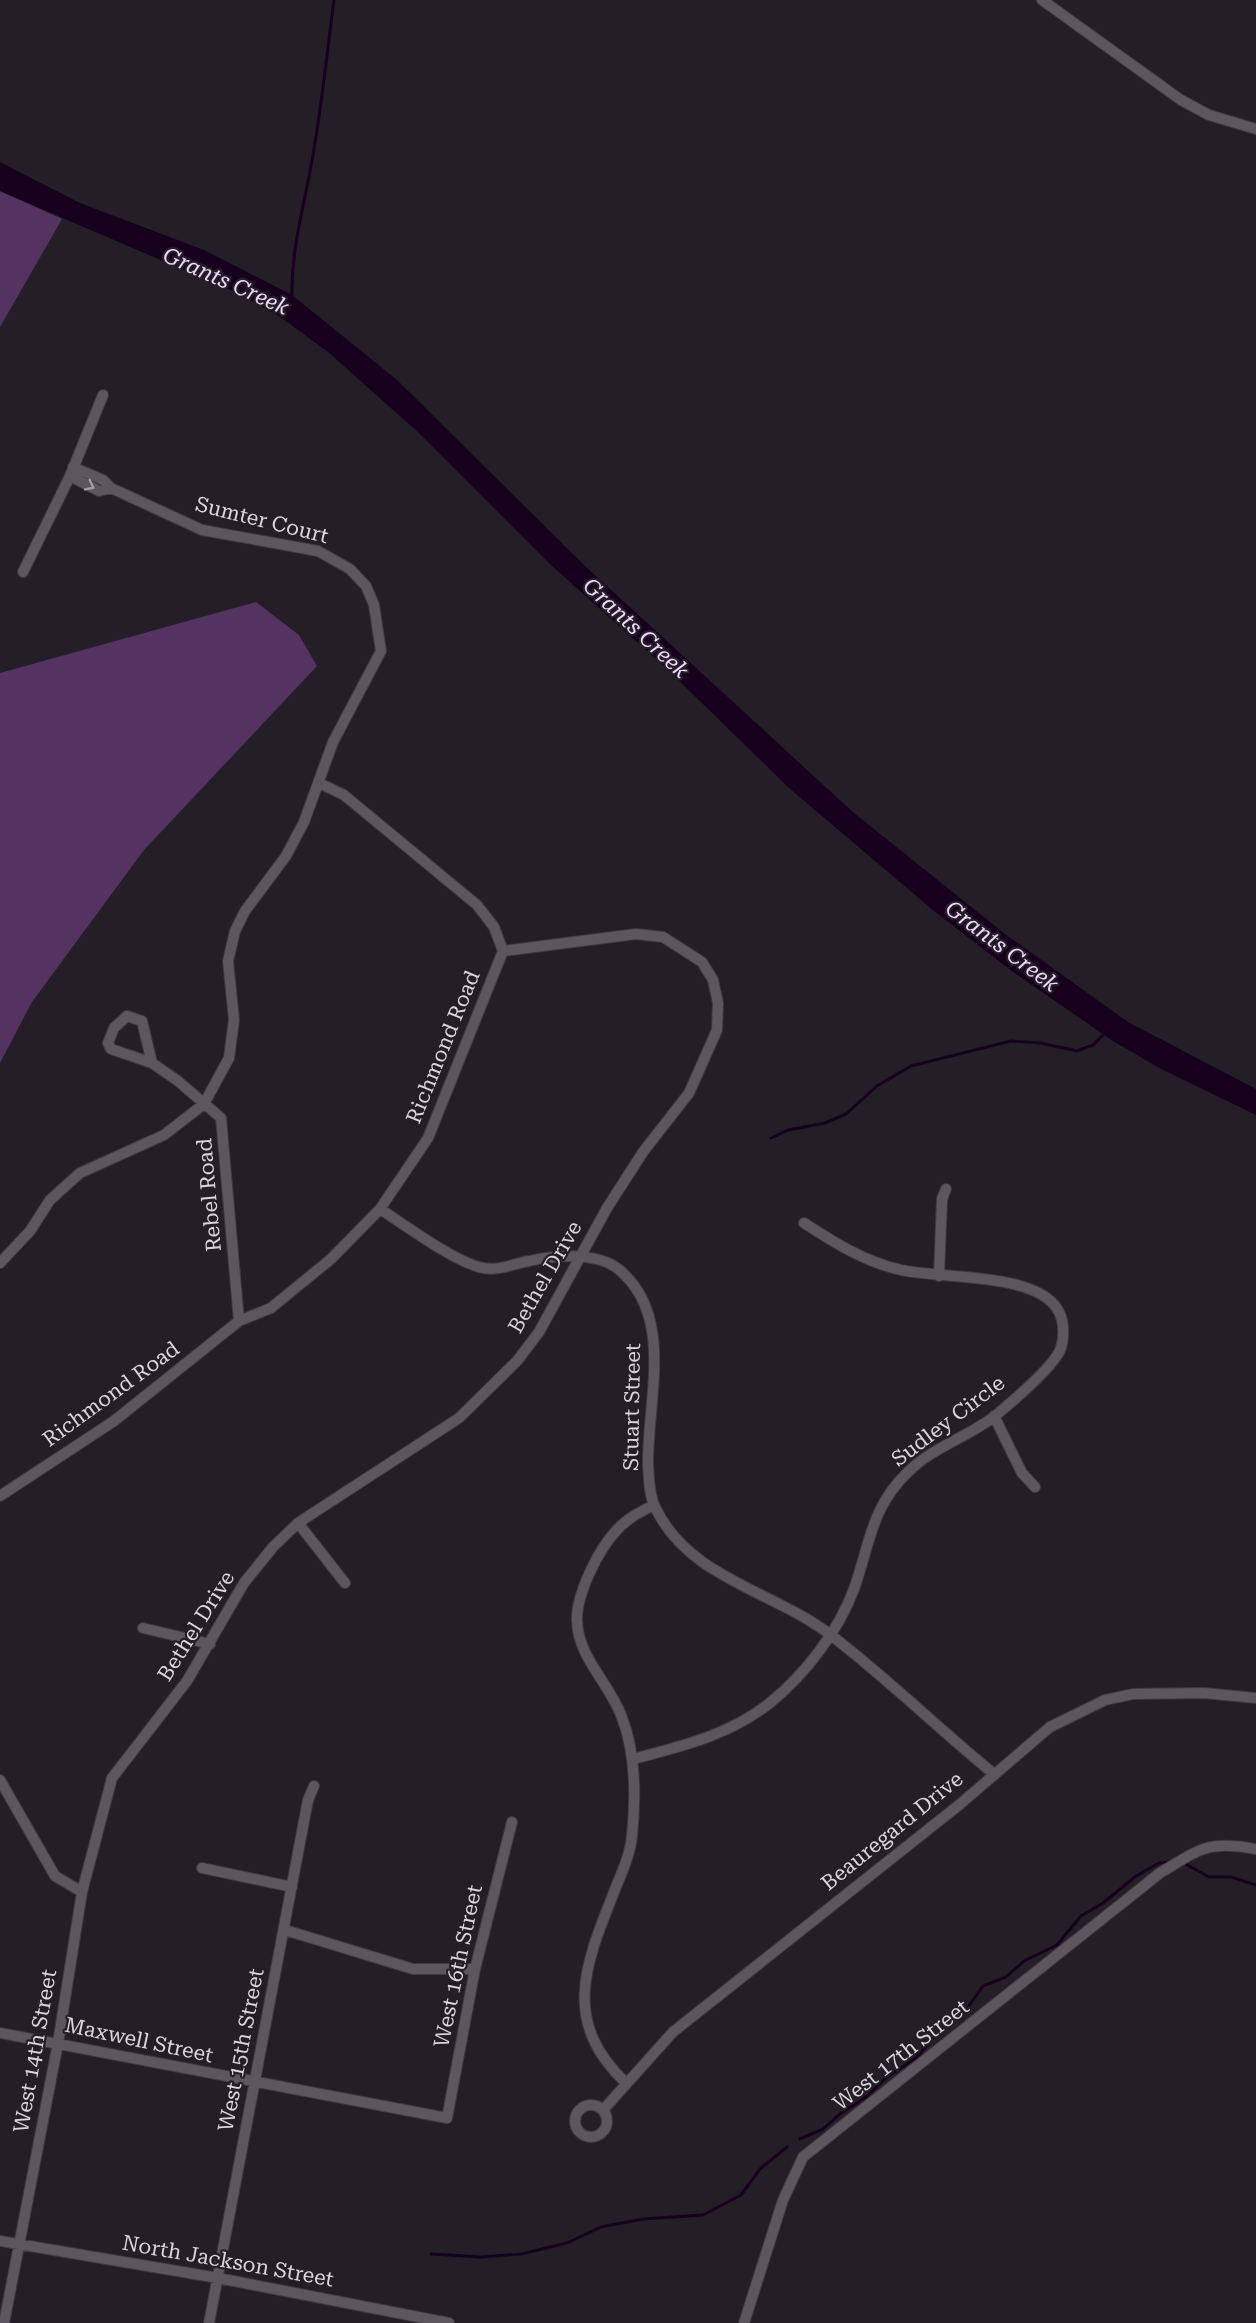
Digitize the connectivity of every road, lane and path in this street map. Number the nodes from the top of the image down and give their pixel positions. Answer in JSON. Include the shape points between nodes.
{"nodes":[{"id":1,"x":1042,"y":0,"type":"edge"},
{"id":2,"x":1256,"y":129,"type":"edge"},
{"id":3,"x":103,"y":395,"type":"dead end"},
{"id":4,"x":72,"y":471,"type":"junction"},
{"id":5,"x":23,"y":572,"type":"dead end"},
{"id":6,"x":319,"y":783,"type":"junction"},
{"id":7,"x":503,"y":951,"type":"junction"},
{"id":8,"x":152,"y":1063,"type":"junction"},
{"id":9,"x":204,"y":1104,"type":"junction"},
{"id":10,"x":946,"y":1189,"type":"dead end"},
{"id":11,"x":380,"y":1209,"type":"junction"},
{"id":12,"x":804,"y":1223,"type":"dead end"},
{"id":13,"x":579,"y":1257,"type":"junction"},
{"id":14,"x":0,"y":1263,"type":"edge"},
{"id":15,"x":939,"y":1276,"type":"junction"},
{"id":16,"x":239,"y":1321,"type":"junction"},
{"id":17,"x":994,"y":1416,"type":"junction"},
{"id":18,"x":1035,"y":1487,"type":"dead end"},
{"id":19,"x":0,"y":1496,"type":"edge"},
{"id":20,"x":654,"y":1505,"type":"junction"},
{"id":21,"x":297,"y":1523,"type":"junction"},
{"id":22,"x":345,"y":1583,"type":"dead end"},
{"id":23,"x":143,"y":1628,"type":"dead end"},
{"id":24,"x":830,"y":1634,"type":"junction"},
{"id":25,"x":210,"y":1644,"type":"junction"},
{"id":26,"x":1256,"y":1698,"type":"edge"},
{"id":27,"x":633,"y":1759,"type":"junction"},
{"id":28,"x":994,"y":1774,"type":"junction"},
{"id":29,"x":0,"y":1780,"type":"edge"},
{"id":30,"x":314,"y":1786,"type":"dead end"},
{"id":31,"x":512,"y":1822,"type":"dead end"},
{"id":32,"x":1256,"y":1850,"type":"edge"},
{"id":33,"x":202,"y":1868,"type":"dead end"},
{"id":34,"x":292,"y":1887,"type":"junction"},
{"id":35,"x":82,"y":1892,"type":"junction"},
{"id":36,"x":285,"y":1930,"type":"junction"},
{"id":37,"x":475,"y":1969,"type":"junction"},
{"id":38,"x":0,"y":2033,"type":"edge"},
{"id":39,"x":58,"y":2043,"type":"junction"},
{"id":40,"x":254,"y":2083,"type":"junction"},
{"id":41,"x":626,"y":2083,"type":"junction"},
{"id":42,"x":603,"y":2110,"type":"dead end"},
{"id":43,"x":447,"y":2118,"type":"joint"},
{"id":44,"x":0,"y":2241,"type":"edge"},
{"id":45,"x":19,"y":2244,"type":"junction"},
{"id":46,"x":218,"y":2278,"type":"junction"},
{"id":47,"x":4,"y":2323,"type":"edge"},
{"id":48,"x":209,"y":2323,"type":"edge"},
{"id":49,"x":449,"y":2323,"type":"edge"},
{"id":50,"x":744,"y":2323,"type":"edge"}],
"edges":[{"from":1,"to":2,"type":"street","via":[[1180,100],[1209,116]]},
{"from":3,"to":4,"type":"street"},
{"from":4,"to":5,"type":"street"},
{"from":4,"to":6,"type":"street","name":"Sumter Court","via":[[103,480],[111,488],[202,530],[318,551],[350,569],[366,586],[374,605],[381,651],[333,742]]},
{"from":6,"to":7,"type":"street","name":"Richmond Road","via":[[344,795],[477,905],[494,927]]},
{"from":6,"to":9,"type":"street","name":"Sumter Court","via":[[286,856],[235,931],[228,961],[234,1020],[231,1053]]},
{"from":7,"to":11,"type":"street","name":"Richmond Road","via":[[428,1138]]},
{"from":7,"to":13,"type":"street","name":"Bethel Drive","via":[[636,934],[663,937],[702,962],[713,980],[718,1003],[717,1030],[689,1093],[643,1152]]},
{"from":8,"to":8,"type":"street","name":"Rebel Road","via":[[111,1049],[108,1043],[114,1028],[127,1016],[142,1021]]},
{"from":8,"to":9,"type":"street","name":"Rebel Road"},
{"from":9,"to":14,"type":"street","via":[[164,1135],[80,1173],[50,1200],[30,1231]]},
{"from":9,"to":16,"type":"street","name":"Rebel Road","via":[[221,1118],[224,1131]]},
{"from":10,"to":15,"type":"street","via":[[942,1199]]},
{"from":11,"to":13,"type":"street","name":"Stuart Street","via":[[481,1268],[504,1269],[528,1261]]},
{"from":11,"to":16,"type":"street","name":"Richmond Road","via":[[331,1259],[271,1308]]},
{"from":12,"to":15,"type":"street","name":"Sudley Circle","via":[[862,1258],[900,1270]]},
{"from":13,"to":20,"type":"street","name":"Stuart Street","via":[[598,1259],[616,1267],[637,1289],[649,1313],[654,1340],[648,1437]]},
{"from":13,"to":21,"type":"street","name":"Bethel Drive","via":[[539,1332],[492,1388],[459,1418]]},
{"from":15,"to":17,"type":"street","name":"Sudley Circle","via":[[1033,1289],[1051,1299],[1060,1314],[1063,1335],[1058,1356]]},
{"from":16,"to":19,"type":"street","name":"Richmond Road","via":[[114,1421]]},
{"from":17,"to":18,"type":"street","via":[[1022,1473]]},
{"from":17,"to":24,"type":"street","name":"Sudley Circle","via":[[929,1455],[885,1496],[853,1591]]},
{"from":20,"to":24,"type":"street","name":"Stuart Street","via":[[672,1536],[691,1556]]},
{"from":20,"to":27,"type":"street","via":[[634,1515],[601,1552],[584,1587],[577,1621],[585,1652],[621,1715]]},
{"from":21,"to":22,"type":"street"},
{"from":21,"to":25,"type":"street","name":"Bethel Drive","via":[[244,1583]]},
{"from":23,"to":25,"type":"street"},
{"from":24,"to":27,"type":"street","name":"Sudley Circle","via":[[800,1675],[740,1725],[708,1739]]},
{"from":24,"to":28,"type":"street","name":"Stuart Street"},
{"from":25,"to":35,"type":"street","name":"Bethel Drive","via":[[187,1681],[112,1778]]},
{"from":26,"to":28,"type":"street","name":"Beauregard Drive","via":[[1158,1693],[1105,1700],[1050,1727]]},
{"from":27,"to":41,"type":"street","via":[[628,1857],[591,1950],[583,1987],[595,2046],[605,2064]]},
{"from":28,"to":41,"type":"street","name":"Beauregard Drive","via":[[673,2032]]},
{"from":29,"to":35,"type":"street","via":[[55,1876]]},
{"from":30,"to":34,"type":"street","name":"West 15th Street"},
{"from":31,"to":37,"type":"street","name":"West 16th Street"},
{"from":32,"to":50,"type":"street","name":"West 17th Street","via":[[1227,1844],[1200,1849],[1160,1873],[803,2157],[783,2200]]},
{"from":33,"to":34,"type":"street"},
{"from":34,"to":36,"type":"street","name":"West 15th Street"},
{"from":35,"to":39,"type":"street","name":"West 14th Street"},
{"from":36,"to":37,"type":"street","via":[[413,1969]]},
{"from":36,"to":40,"type":"street","name":"West 15th Street"},
{"from":37,"to":43,"type":"street","name":"West 16th Street"},
{"from":38,"to":39,"type":"street","name":"Maxwell Street"},
{"from":39,"to":40,"type":"street","name":"Maxwell Street"},
{"from":39,"to":45,"type":"street","name":"West 14th Street"},
{"from":40,"to":43,"type":"street","name":"Maxwell Street"},
{"from":40,"to":46,"type":"street","name":"West 15th Street"},
{"from":41,"to":42,"type":"street","name":"Beauregard Drive"},
{"from":44,"to":45,"type":"street","name":"North Jackson Street"},
{"from":45,"to":46,"type":"street","name":"North Jackson Street"},
{"from":45,"to":47,"type":"street","name":"West 14th Street"},
{"from":46,"to":48,"type":"street","name":"West 15th Street"},
{"from":46,"to":49,"type":"street","name":"North Jackson Street"}]}
